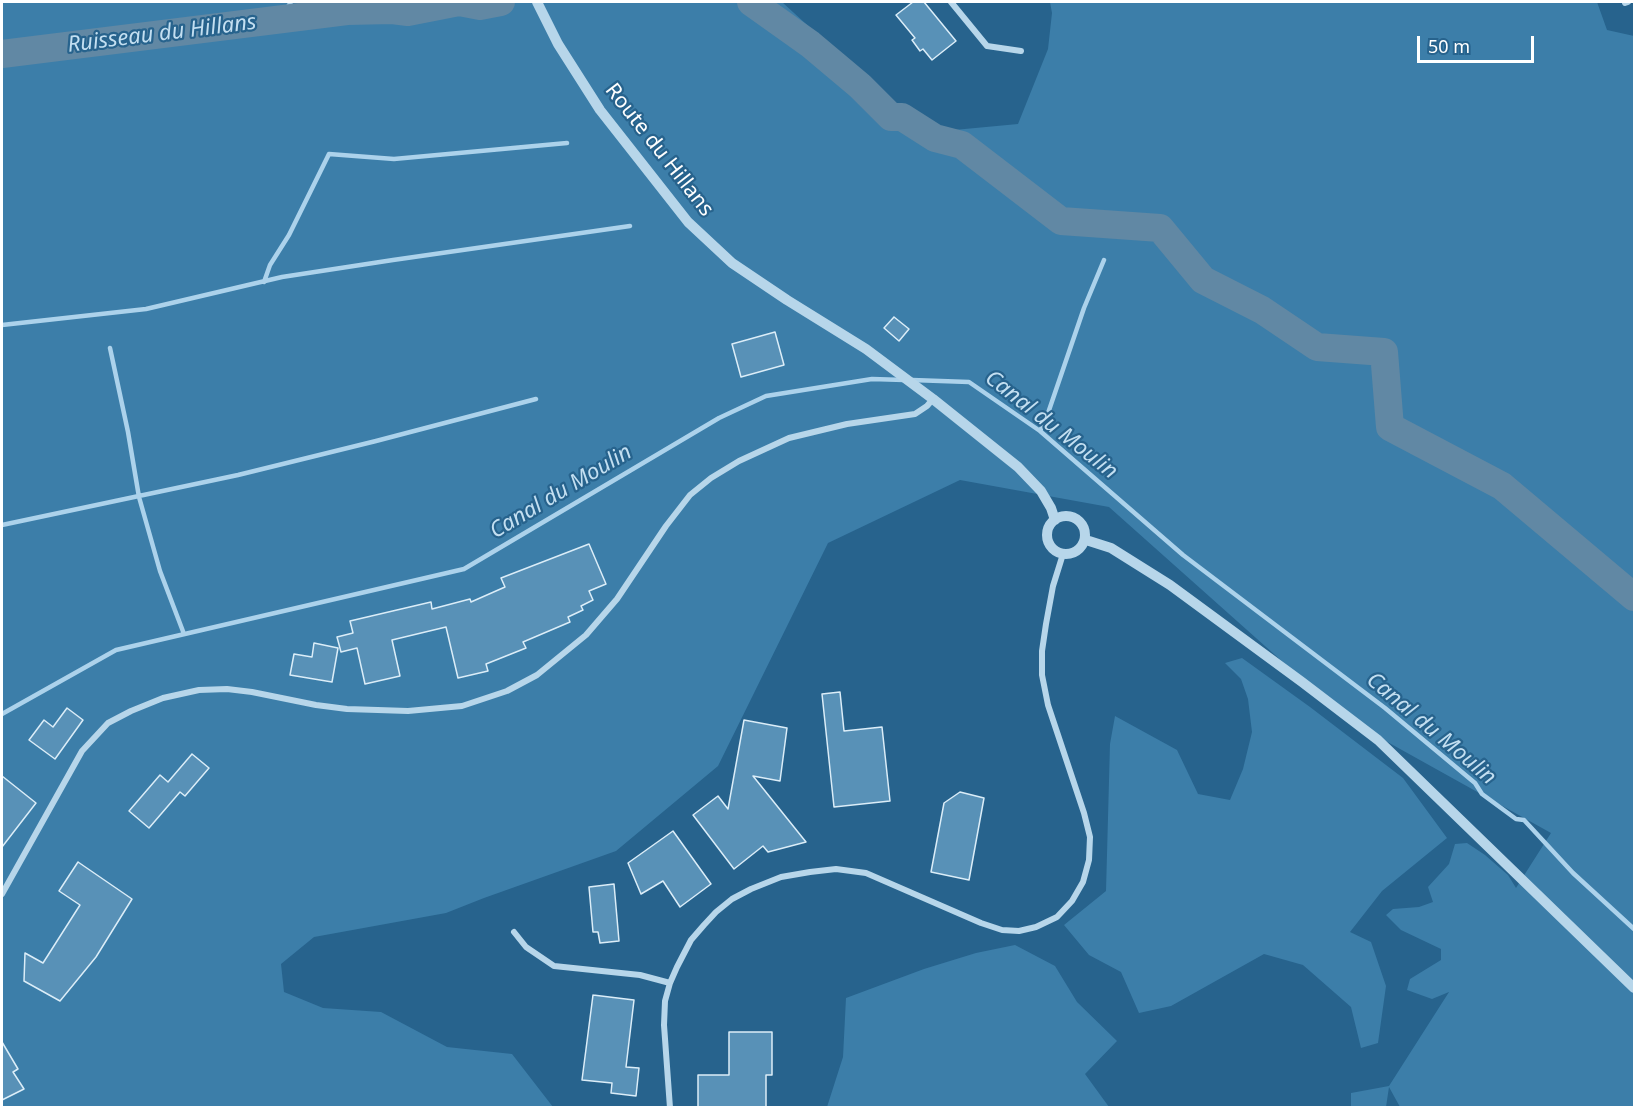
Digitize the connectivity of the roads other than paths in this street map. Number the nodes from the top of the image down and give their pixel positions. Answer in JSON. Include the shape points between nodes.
{"nodes":[{"id":1,"x":951,"y":2,"type":"edge"},
{"id":2,"x":539,"y":6,"type":"edge"},
{"id":3,"x":1021,"y":51,"type":"dead end"},
{"id":4,"x":933,"y":399,"type":"junction"},
{"id":5,"x":1055,"y":520,"type":"junction"},
{"id":6,"x":1086,"y":540,"type":"junction"},
{"id":7,"x":1063,"y":554,"type":"junction"},
{"id":8,"x":2,"y":894,"type":"edge"},
{"id":9,"x":514,"y":932,"type":"dead end"},
{"id":10,"x":670,"y":983,"type":"junction"},
{"id":11,"x":1635,"y":988,"type":"edge"},
{"id":12,"x":670,"y":1107,"type":"edge"}],
"edges":[{"from":1,"to":3,"type":"street","via":[[987,46]]},
{"from":2,"to":4,"type":"street","name":"Route du Hillans","via":[[600,110],[688,222],[732,263],[866,349]]},
{"from":4,"to":5,"type":"street","name":"Route du Hillans","via":[[1018,466],[1041,491]]},
{"from":4,"to":8,"type":"street","via":[[915,414],[789,438],[711,478],[690,495],[617,599],[586,635],[537,675],[507,691],[462,705],[408,711],[347,709],[252,692],[199,690],[162,698],[108,723],[82,750]]},
{"from":5,"to":6,"type":"street","via":[[1074,517],[1080,521]]},
{"from":5,"to":7,"type":"street","via":[[1047,538],[1053,550]]},
{"from":6,"to":7,"type":"street","via":[[1078,551]]},
{"from":6,"to":11,"type":"street","via":[[1111,548],[1170,585],[1378,740]]},
{"from":7,"to":10,"type":"street","via":[[1046,624],[1042,675],[1090,837],[1083,882],[1072,901],[1057,917],[1036,927],[1002,930],[866,873],[836,869],[781,877],[732,899],[716,912],[691,940]]},
{"from":9,"to":10,"type":"street","via":[[554,966],[640,975]]},
{"from":10,"to":12,"type":"street","via":[[663,1025]]}]}
